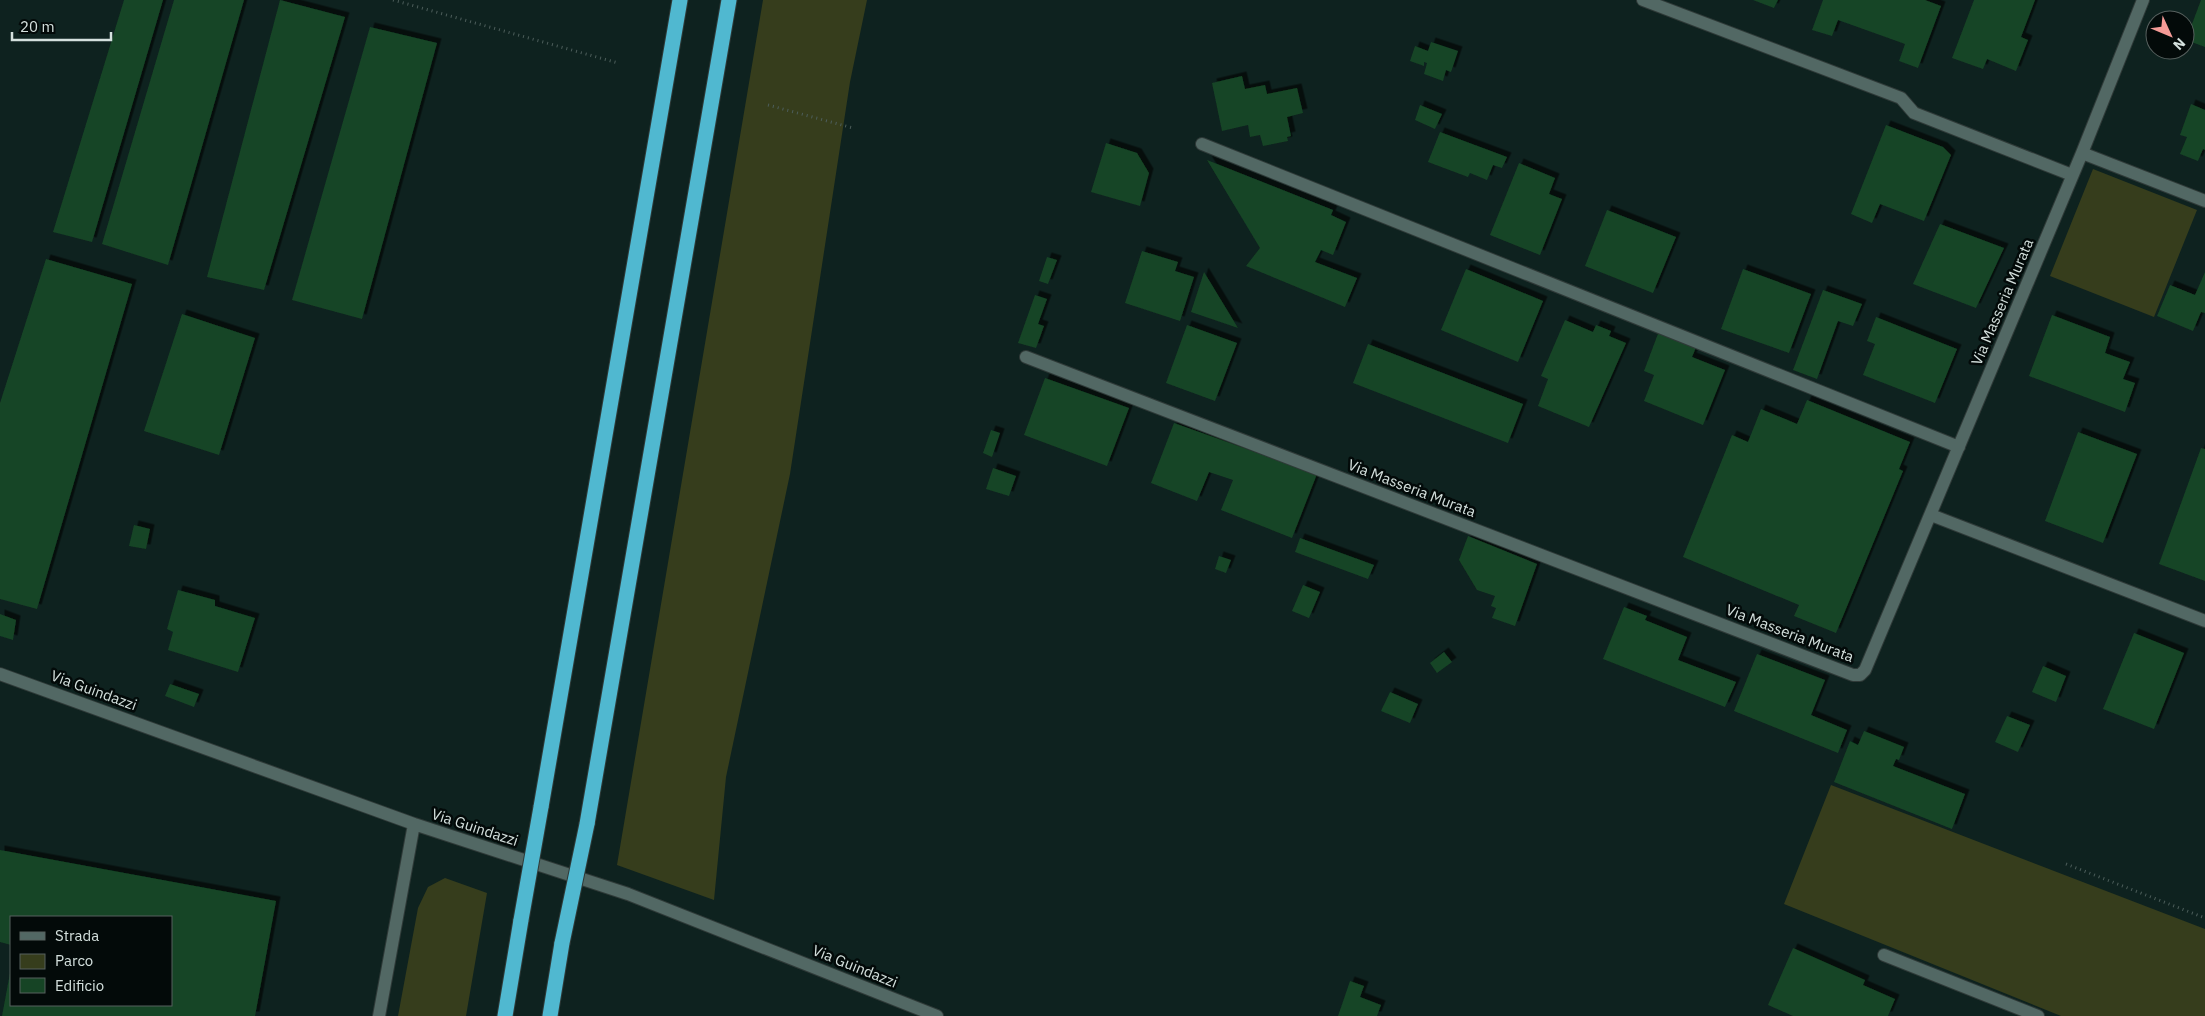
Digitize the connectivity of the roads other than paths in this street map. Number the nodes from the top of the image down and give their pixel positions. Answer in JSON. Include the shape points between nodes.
{"nodes":[{"id":1,"x":680,"y":0,"type":"edge"},
{"id":2,"x":729,"y":0,"type":"edge"},
{"id":3,"x":1643,"y":0,"type":"edge"},
{"id":4,"x":2143,"y":0,"type":"edge"},
{"id":5,"x":1202,"y":144,"type":"dead end"},
{"id":6,"x":2082,"y":153,"type":"junction"},
{"id":7,"x":2072,"y":175,"type":"junction"},
{"id":8,"x":2205,"y":201,"type":"edge"},
{"id":9,"x":1026,"y":357,"type":"dead end"},
{"id":10,"x":1958,"y":447,"type":"junction"},
{"id":11,"x":1931,"y":516,"type":"junction"},
{"id":12,"x":2205,"y":621,"type":"edge"},
{"id":13,"x":0,"y":674,"type":"edge"},
{"id":14,"x":414,"y":824,"type":"junction"},
{"id":15,"x":1884,"y":955,"type":"dead end"},
{"id":16,"x":380,"y":1016,"type":"edge"},
{"id":17,"x":504,"y":1016,"type":"edge"},
{"id":18,"x":550,"y":1016,"type":"edge"},
{"id":19,"x":936,"y":1016,"type":"edge"},
{"id":20,"x":2038,"y":1016,"type":"edge"}],
"edges":[{"from":1,"to":17,"type":"highway","bridge":true},
{"from":2,"to":18,"type":"highway","bridge":true,"via":[[587,824]]},
{"from":3,"to":7,"type":"street","via":[[1901,98],[1914,113]]},
{"from":4,"to":6,"type":"street","name":"Via Masseria Murata"},
{"from":5,"to":10,"type":"street"},
{"from":6,"to":7,"type":"street","name":"Via Masseria Murata"},
{"from":6,"to":8,"type":"street"},
{"from":7,"to":10,"type":"street","name":"Via Masseria Murata"},
{"from":9,"to":11,"type":"street","name":"Via Masseria Murata","via":[[1853,675],[1860,675],[1865,670]]},
{"from":10,"to":11,"type":"street","name":"Via Masseria Murata"},
{"from":11,"to":12,"type":"street"},
{"from":13,"to":14,"type":"street","name":"Via Guindazzi"},
{"from":14,"to":16,"type":"street"},
{"from":14,"to":19,"type":"street","name":"Via Guindazzi","via":[[628,894]]},
{"from":15,"to":20,"type":"street"}]}
